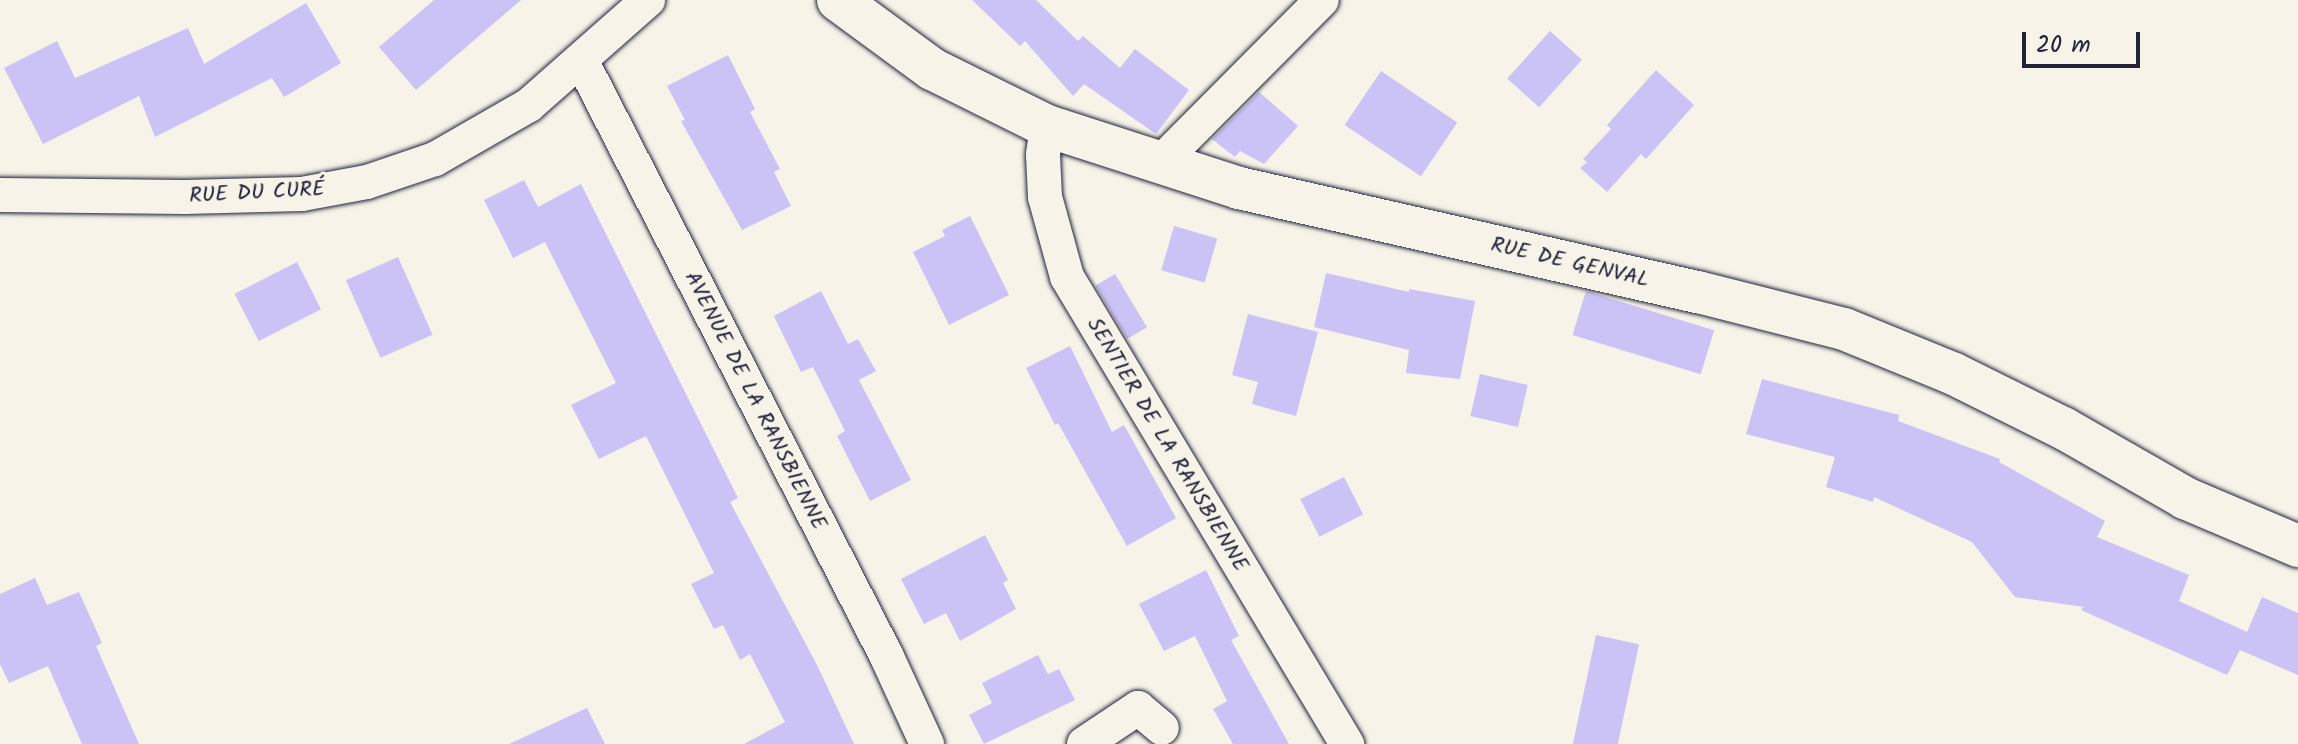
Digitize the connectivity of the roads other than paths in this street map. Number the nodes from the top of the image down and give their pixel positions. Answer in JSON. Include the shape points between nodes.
{"nodes":[{"id":1,"x":648,"y":0,"type":"edge"},
{"id":2,"x":838,"y":0,"type":"edge"},
{"id":3,"x":1322,"y":0,"type":"edge"},
{"id":4,"x":581,"y":60,"type":"junction"},
{"id":5,"x":1047,"y":126,"type":"junction"},
{"id":6,"x":1159,"y":164,"type":"junction"},
{"id":7,"x":0,"y":195,"type":"edge"},
{"id":8,"x":2298,"y":546,"type":"edge"},
{"id":9,"x":1147,"y":710,"type":"dead end"},
{"id":10,"x":927,"y":744,"type":"edge"},
{"id":11,"x":1084,"y":744,"type":"edge"},
{"id":12,"x":1347,"y":744,"type":"edge"}],
"edges":[{"from":1,"to":4,"type":"street","name":"RUE DU CURÉ"},
{"from":2,"to":5,"type":"street","name":"RUE DE GENVAL","via":[[932,69]]},
{"from":3,"to":6,"type":"street"},
{"from":4,"to":7,"type":"street","name":"RUE DU CURÉ","via":[[529,105],[471,141],[367,182],[302,194]]},
{"from":4,"to":10,"type":"street","name":"AVENUE DE LA RANSBIENNE"},
{"from":5,"to":6,"type":"street","name":"RUE DE GENVAL"},
{"from":5,"to":12,"type":"street","name":"SENTIER DE LA RANSBIENNE","via":[[1043,155],[1048,217],[1067,277]]},
{"from":6,"to":8,"type":"street","name":"RUE DE GENVAL","via":[[1239,188],[1844,329],[1954,374],[2185,498]]},
{"from":9,"to":11,"type":"street"}]}
